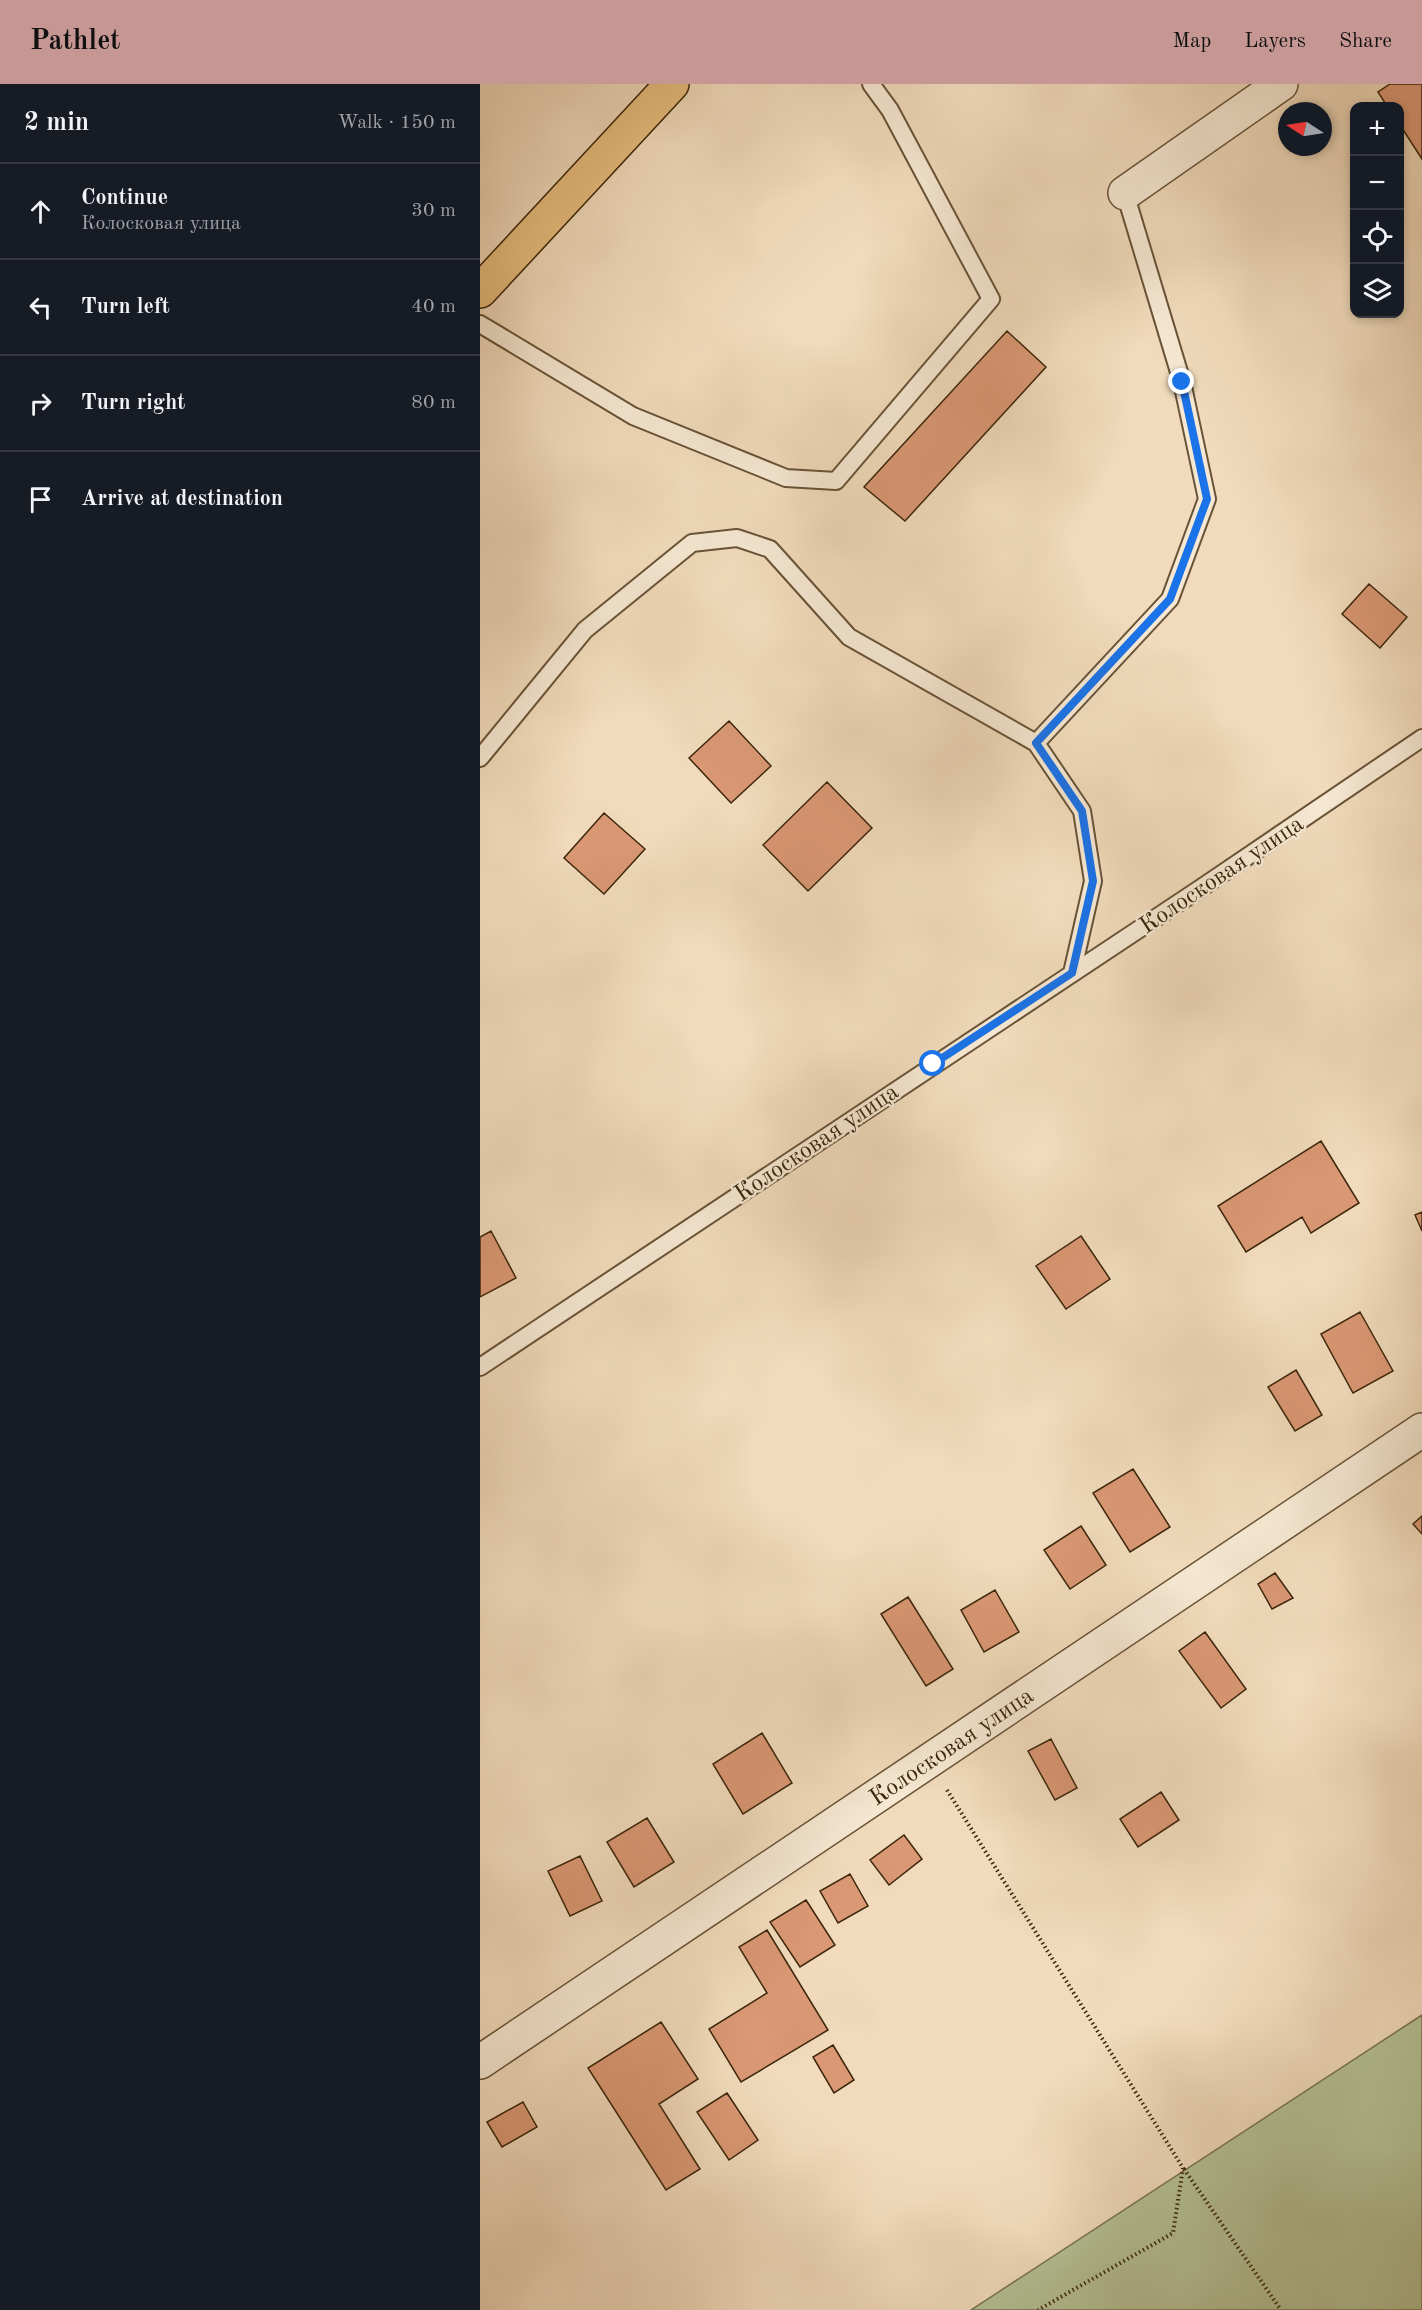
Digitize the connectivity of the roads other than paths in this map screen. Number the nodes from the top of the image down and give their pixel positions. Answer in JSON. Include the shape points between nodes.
{"nodes":[{"id":1,"x":672,"y":84,"type":"edge"},
{"id":2,"x":871,"y":84,"type":"edge"},
{"id":3,"x":1281,"y":84,"type":"edge"},
{"id":4,"x":1125,"y":193,"type":"joint"},
{"id":5,"x":480,"y":291,"type":"edge"},
{"id":6,"x":480,"y":324,"type":"edge"},
{"id":7,"x":1422,"y":738,"type":"edge"},
{"id":8,"x":1036,"y":743,"type":"junction"},
{"id":9,"x":480,"y":758,"type":"edge"},
{"id":10,"x":1072,"y":973,"type":"junction"},
{"id":11,"x":480,"y":1367,"type":"edge"},
{"id":12,"x":1422,"y":1430,"type":"edge"},
{"id":13,"x":480,"y":2062,"type":"edge"}],
"edges":[{"from":1,"to":5,"type":"main road"},
{"from":2,"to":6,"type":"lane","via":[[890,110],[991,300],[836,481],[786,478],[633,416]]},
{"from":3,"to":4,"type":"street"},
{"from":4,"to":8,"type":"lane","via":[[1182,382],[1207,499],[1170,599]]},
{"from":7,"to":10,"type":"lane","name":"Колосковая улица"},
{"from":8,"to":9,"type":"lane","via":[[849,637],[770,549],[737,538],[692,543],[585,630]]},
{"from":8,"to":10,"type":"lane","via":[[1082,811],[1093,881]]},
{"from":10,"to":11,"type":"lane","name":"Колосковая улица"},
{"from":12,"to":13,"type":"street","name":"Колосковая улица"}]}
